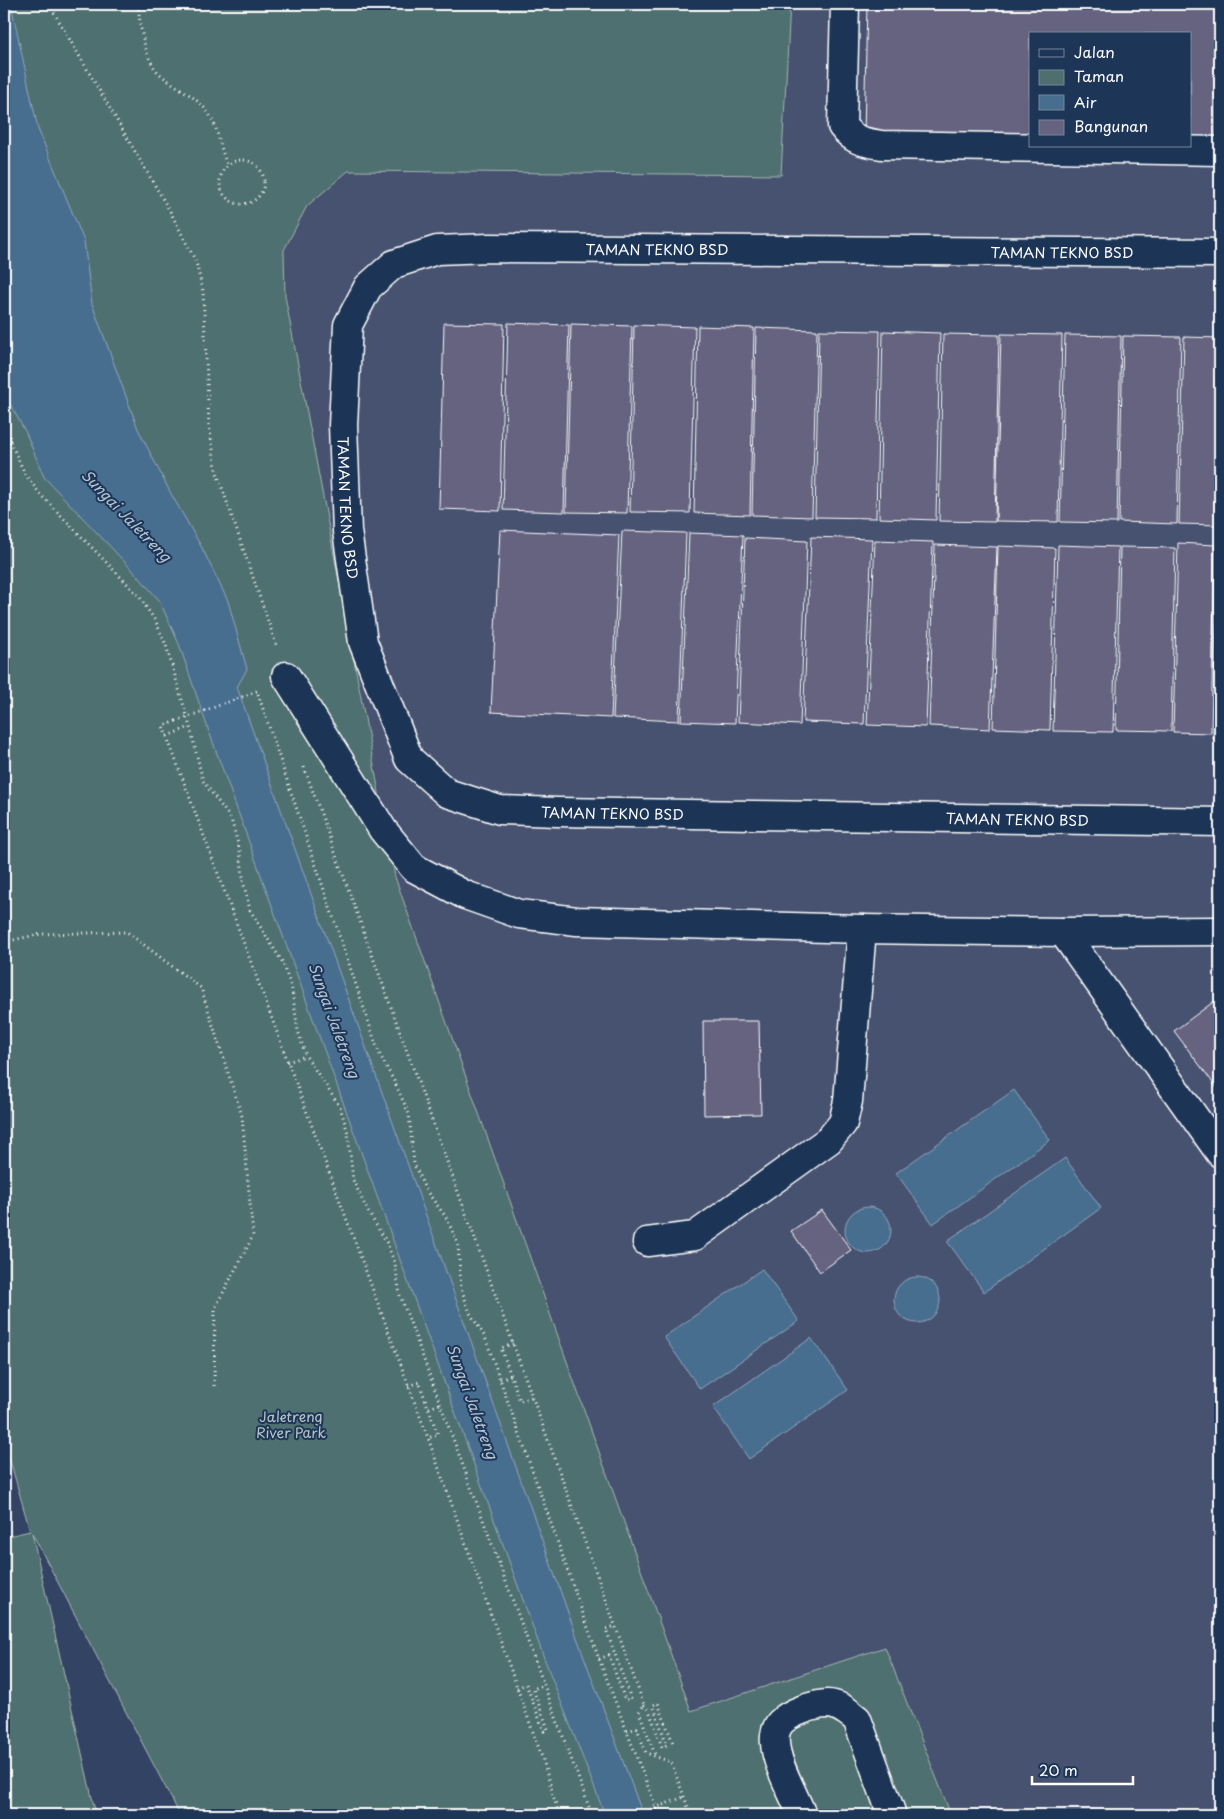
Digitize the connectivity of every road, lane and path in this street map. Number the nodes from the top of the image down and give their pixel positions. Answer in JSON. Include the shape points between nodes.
{"nodes":[{"id":1,"x":49,"y":4,"type":"edge"},
{"id":2,"x":138,"y":4,"type":"edge"},
{"id":3,"x":846,"y":4,"type":"edge"},
{"id":4,"x":1029,"y":148,"type":"edge"},
{"id":5,"x":1051,"y":148,"type":"edge"},
{"id":6,"x":1220,"y":151,"type":"edge"},
{"id":7,"x":227,"y":164,"type":"junction"},
{"id":8,"x":1220,"y":253,"type":"edge"},
{"id":9,"x":4,"y":428,"type":"edge"},
{"id":10,"x":286,"y":676,"type":"junction"},
{"id":11,"x":257,"y":691,"type":"junction"},
{"id":12,"x":190,"y":727,"type":"junction"},
{"id":13,"x":167,"y":736,"type":"junction"},
{"id":14,"x":304,"y":766,"type":"dead end"},
{"id":15,"x":1220,"y":822,"type":"edge"},
{"id":16,"x":862,"y":929,"type":"junction"},
{"id":17,"x":1220,"y":931,"type":"edge"},
{"id":18,"x":1063,"y":932,"type":"junction"},
{"id":19,"x":4,"y":942,"type":"edge"},
{"id":20,"x":306,"y":1056,"type":"junction"},
{"id":21,"x":287,"y":1062,"type":"junction"},
{"id":22,"x":1220,"y":1153,"type":"edge"},
{"id":23,"x":647,"y":1242,"type":"dead end"},
{"id":24,"x":513,"y":1344,"type":"junction"},
{"id":25,"x":511,"y":1375,"type":"junction"},
{"id":26,"x":500,"y":1379,"type":"junction"},
{"id":27,"x":408,"y":1386,"type":"junction"},
{"id":28,"x":214,"y":1388,"type":"dead end"},
{"id":29,"x":532,"y":1397,"type":"junction"},
{"id":30,"x":440,"y":1404,"type":"junction"},
{"id":31,"x":429,"y":1408,"type":"junction"},
{"id":32,"x":428,"y":1438,"type":"junction"},
{"id":33,"x":616,"y":1626,"type":"junction"},
{"id":34,"x":599,"y":1659,"type":"junction"},
{"id":35,"x":544,"y":1685,"type":"junction"},
{"id":36,"x":517,"y":1688,"type":"junction"},
{"id":37,"x":644,"y":1705,"type":"junction"},
{"id":38,"x":627,"y":1731,"type":"junction"},
{"id":39,"x":673,"y":1744,"type":"dead end"},
{"id":40,"x":656,"y":1757,"type":"junction"},
{"id":41,"x":684,"y":1797,"type":"junction"},
{"id":42,"x":559,"y":1815,"type":"edge"},
{"id":43,"x":592,"y":1815,"type":"edge"},
{"id":44,"x":636,"y":1815,"type":"edge"},
{"id":45,"x":659,"y":1815,"type":"edge"},
{"id":46,"x":691,"y":1815,"type":"edge"},
{"id":47,"x":802,"y":1815,"type":"edge"},
{"id":48,"x":892,"y":1815,"type":"edge"}],
"edges":[{"from":1,"to":10,"type":"path","via":[[171,213],[196,262],[203,291],[209,426],[217,473]]},
{"from":2,"to":7,"type":"path","via":[[149,58],[160,74],[198,100],[210,115]]},
{"from":3,"to":4,"type":"lane","via":[[842,126],[851,137],[882,145]]},
{"from":5,"to":6,"type":"lane"},
{"from":7,"to":7,"type":"path","via":[[239,159],[251,161],[260,169],[264,181],[261,193],[252,202],[236,203],[222,194],[219,184]]},
{"from":8,"to":15,"type":"lane","name":"TAMAN TEKNO BSD","via":[[438,250],[394,264],[368,287],[348,324],[343,425],[347,531],[363,642],[409,759],[447,793],[500,810],[519,811]]},
{"from":9,"to":12,"type":"path","via":[[25,474],[40,494],[139,596],[156,622]]},
{"from":10,"to":11,"type":"path"},
{"from":10,"to":16,"type":"lane","via":[[383,830],[414,868],[465,895],[519,914],[577,921]]},
{"from":11,"to":13,"type":"path","bridge":true,"via":[[163,726]]},
{"from":11,"to":26,"type":"path","via":[[379,1053],[409,1114],[414,1164],[458,1244],[461,1288],[470,1313],[486,1337]]},
{"from":12,"to":13,"type":"path"},
{"from":12,"to":20,"type":"path","via":[[203,781],[231,818],[250,910],[283,963]]},
{"from":13,"to":21,"type":"path"},
{"from":14,"to":24,"type":"path"},
{"from":16,"to":18,"type":"lane"},
{"from":16,"to":23,"type":"lane","via":[[848,1101],[843,1123],[829,1140],[695,1236]]},
{"from":17,"to":18,"type":"lane"},
{"from":18,"to":22,"type":"lane"},
{"from":19,"to":28,"type":"path","via":[[41,934],[127,932],[201,988],[242,1116],[253,1236],[215,1308]]},
{"from":20,"to":21,"type":"path"},
{"from":20,"to":30,"type":"path","via":[[340,1107],[348,1132],[353,1180],[395,1264],[400,1295]]},
{"from":21,"to":27,"type":"path"},
{"from":24,"to":25,"type":"path","via":[[501,1348]]},
{"from":24,"to":29,"type":"path"},
{"from":25,"to":26,"type":"path"},
{"from":25,"to":29,"type":"path","via":[[520,1401]]},
{"from":26,"to":34,"type":"path"},
{"from":27,"to":31,"type":"path","via":[[419,1382]]},
{"from":27,"to":32,"type":"path"},
{"from":29,"to":33,"type":"path"},
{"from":30,"to":31,"type":"path"},
{"from":30,"to":35,"type":"path"},
{"from":31,"to":32,"type":"path","via":[[438,1435]]},
{"from":32,"to":36,"type":"path"},
{"from":33,"to":34,"type":"path","via":[[606,1629],[631,1699],[625,1700],[609,1655]]},
{"from":33,"to":37,"type":"path"},
{"from":34,"to":38,"type":"path"},
{"from":35,"to":36,"type":"path","via":[[532,1689],[548,1729],[544,1731],[526,1684]]},
{"from":35,"to":43,"type":"path"},
{"from":36,"to":42,"type":"path"},
{"from":37,"to":39,"type":"path","via":[[649,1710],[662,1747],[667,1745],[653,1705],[658,1703]]},
{"from":37,"to":40,"type":"path","via":[[639,1712]]},
{"from":38,"to":40,"type":"path","via":[[637,1728],[646,1753]]},
{"from":38,"to":45,"type":"path"},
{"from":40,"to":41,"type":"path","via":[[671,1762]]},
{"from":41,"to":44,"type":"path","bridge":true},
{"from":41,"to":46,"type":"path"},
{"from":47,"to":48,"type":"lane","via":[[777,1755],[776,1729],[782,1720],[809,1707],[828,1703],[844,1708],[857,1719]]}]}
